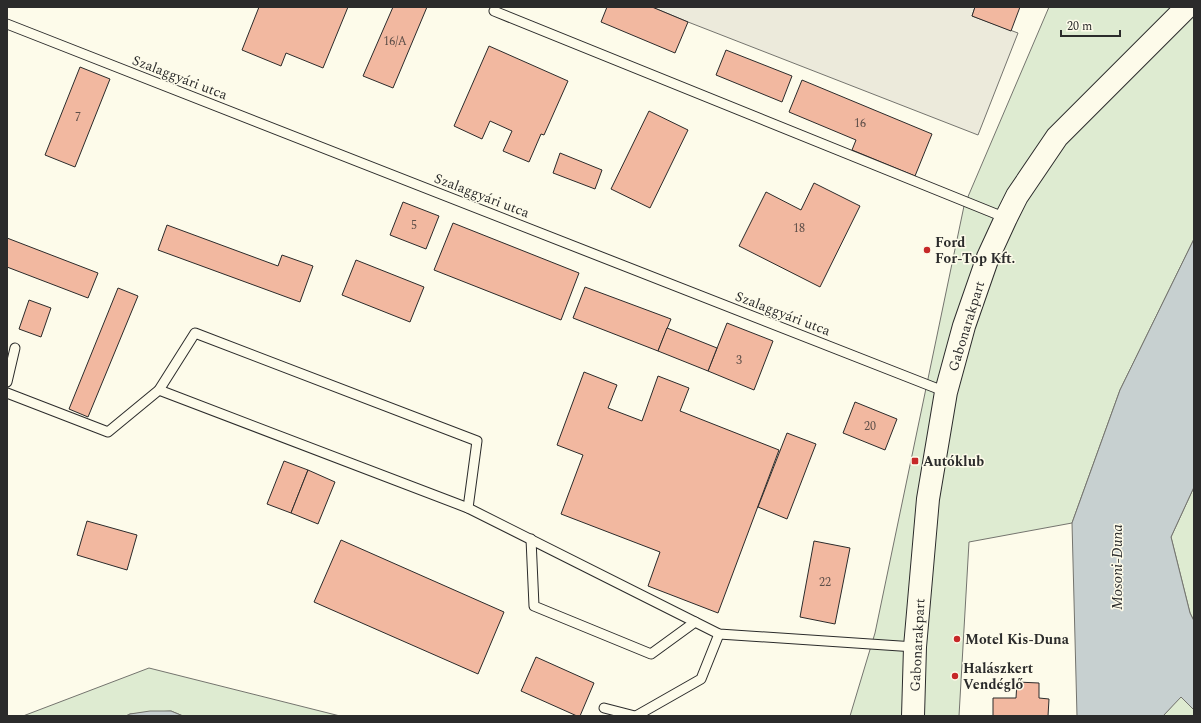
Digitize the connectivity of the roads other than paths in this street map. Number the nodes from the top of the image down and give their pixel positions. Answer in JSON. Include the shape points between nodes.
{"nodes":[{"id":1,"x":1187,"y":7,"type":"edge"},
{"id":2,"x":494,"y":11,"type":"dead end"},
{"id":3,"x":7,"y":24,"type":"edge"},
{"id":4,"x":1006,"y":218,"type":"junction"},
{"id":5,"x":15,"y":348,"type":"dead end"},
{"id":6,"x":7,"y":382,"type":"edge"},
{"id":7,"x":159,"y":390,"type":"junction"},
{"id":8,"x":946,"y":392,"type":"junction"},
{"id":9,"x":7,"y":393,"type":"edge"},
{"id":10,"x":468,"y":508,"type":"junction"},
{"id":11,"x":530,"y":539,"type":"junction"},
{"id":12,"x":695,"y":622,"type":"junction"},
{"id":13,"x":719,"y":634,"type":"junction"},
{"id":14,"x":916,"y":648,"type":"junction"},
{"id":15,"x":604,"y":708,"type":"dead end"},
{"id":16,"x":635,"y":716,"type":"edge"},
{"id":17,"x":913,"y":716,"type":"edge"}],
"edges":[{"from":1,"to":4,"type":"main road","name":"Gabonarakpart","via":[[1057,137]]},
{"from":2,"to":4,"type":"lane"},
{"from":3,"to":8,"type":"lane","name":"Szalaggyári utca"},
{"from":4,"to":8,"type":"main road","name":"Gabonarakpart","via":[[988,257],[964,326]]},
{"from":5,"to":6,"type":"lane"},
{"from":7,"to":9,"type":"lane","via":[[108,432]]},
{"from":7,"to":10,"type":"lane"},
{"from":7,"to":10,"type":"lane","via":[[195,333],[477,441]]},
{"from":8,"to":14,"type":"main road","name":"Gabonarakpart","via":[[928,499]]},
{"from":10,"to":11,"type":"lane"},
{"from":11,"to":12,"type":"lane"},
{"from":11,"to":12,"type":"lane","via":[[534,606],[651,654]]},
{"from":12,"to":13,"type":"lane"},
{"from":13,"to":14,"type":"lane"},
{"from":13,"to":16,"type":"lane","via":[[701,679]]},
{"from":14,"to":17,"type":"main road","name":"Gabonarakpart"},
{"from":15,"to":16,"type":"lane"}]}
